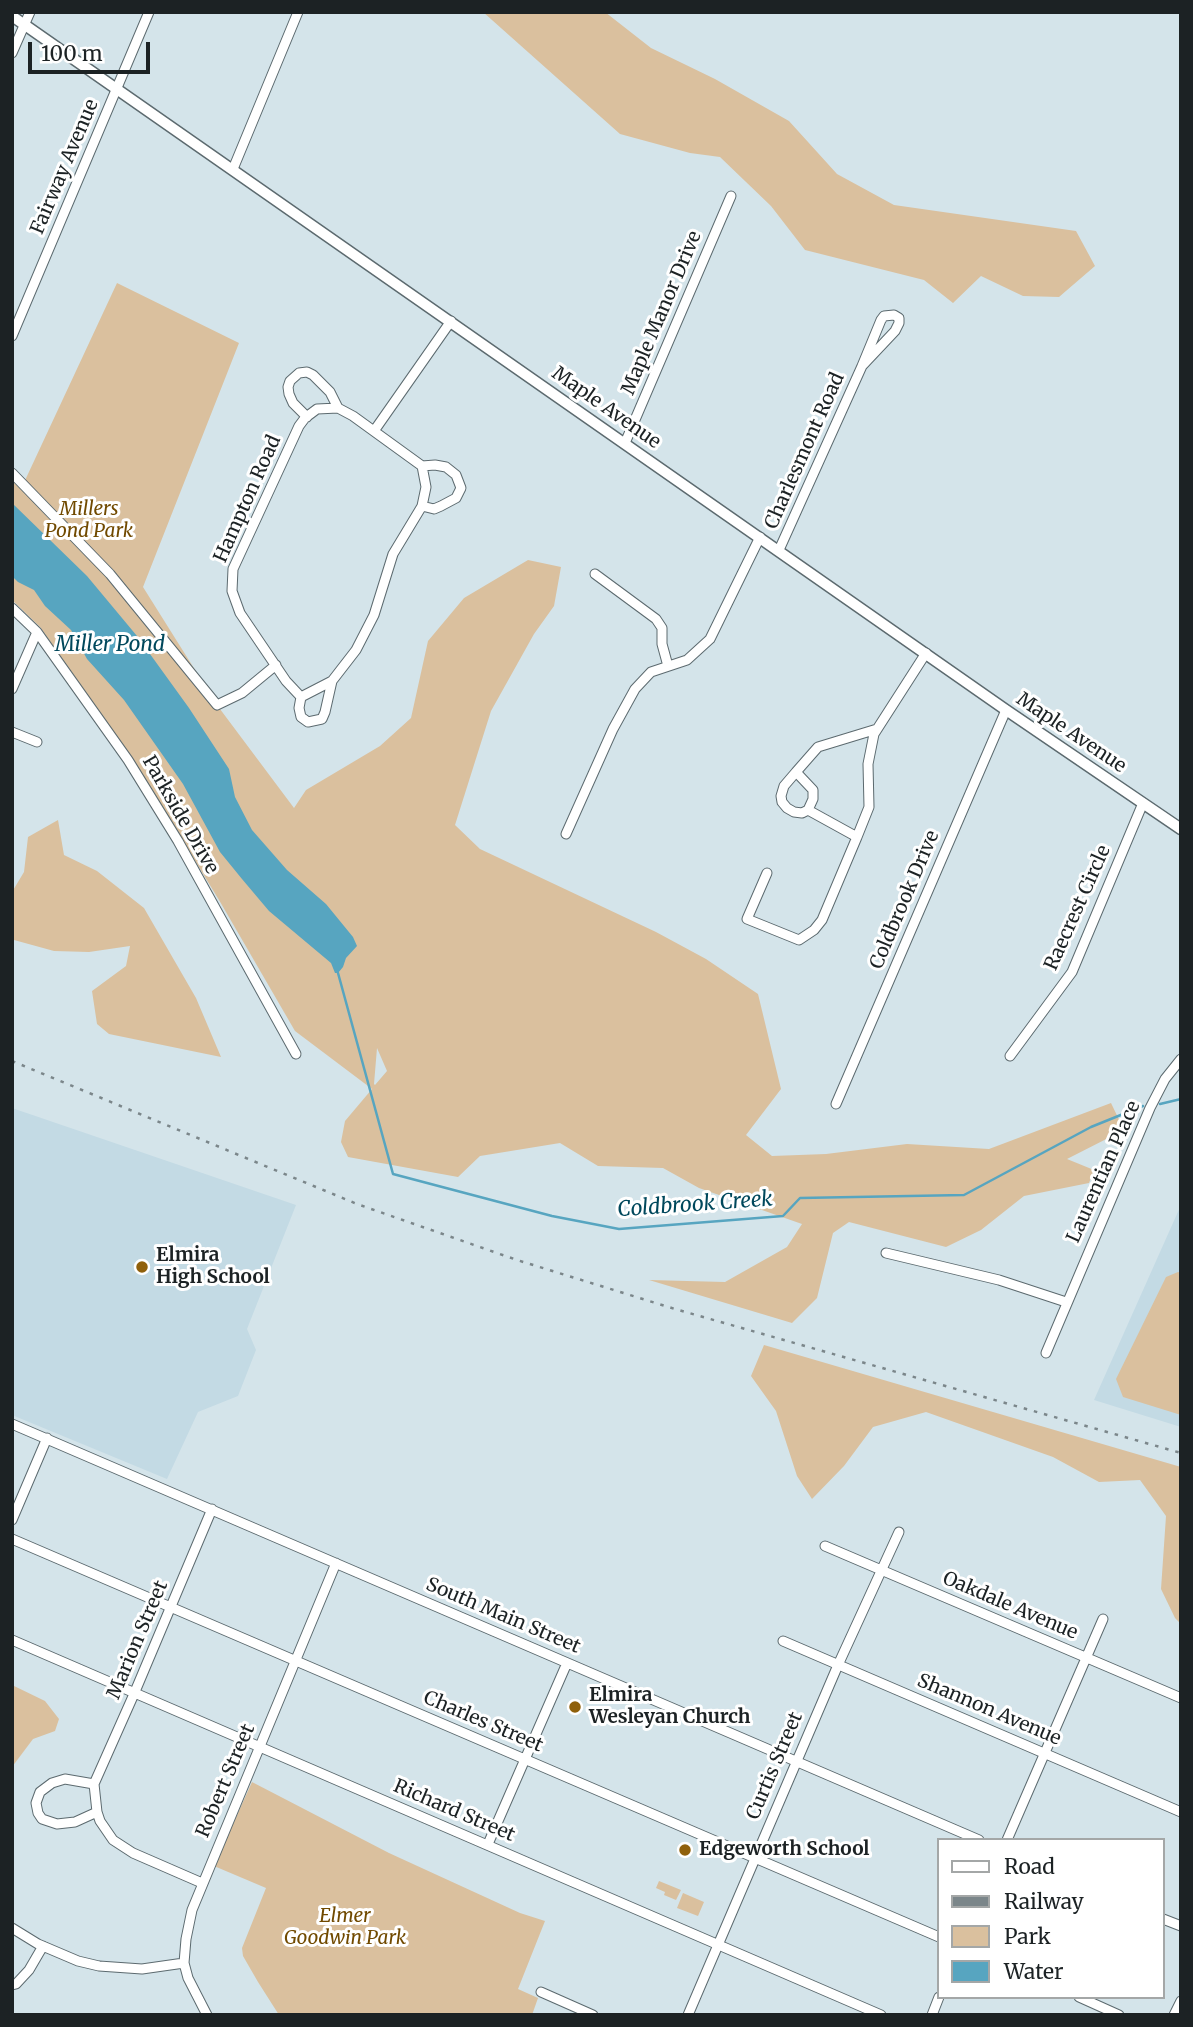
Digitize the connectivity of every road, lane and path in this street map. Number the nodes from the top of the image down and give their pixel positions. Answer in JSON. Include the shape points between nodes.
{"nodes":[{"id":1,"x":30,"y":12,"type":"edge"},
{"id":2,"x":149,"y":12,"type":"edge"},
{"id":3,"x":299,"y":12,"type":"edge"},
{"id":4,"x":12,"y":16,"type":"edge"},
{"id":5,"x":25,"y":24,"type":"junction"},
{"id":6,"x":12,"y":53,"type":"edge"},
{"id":7,"x":117,"y":89,"type":"junction"},
{"id":8,"x":233,"y":169,"type":"junction"},
{"id":9,"x":731,"y":196,"type":"dead end"},
{"id":10,"x":451,"y":321,"type":"junction"},
{"id":11,"x":12,"y":336,"type":"edge"},
{"id":12,"x":862,"y":366,"type":"junction"},
{"id":13,"x":338,"y":408,"type":"junction"},
{"id":14,"x":307,"y":416,"type":"junction"},
{"id":15,"x":374,"y":431,"type":"junction"},
{"id":16,"x":625,"y":443,"type":"junction"},
{"id":17,"x":422,"y":466,"type":"junction"},
{"id":18,"x":12,"y":472,"type":"edge"},
{"id":19,"x":422,"y":506,"type":"junction"},
{"id":20,"x":760,"y":537,"type":"junction"},
{"id":21,"x":779,"y":550,"type":"junction"},
{"id":22,"x":596,"y":574,"type":"dead end"},
{"id":23,"x":12,"y":608,"type":"edge"},
{"id":24,"x":37,"y":632,"type":"junction"},
{"id":25,"x":926,"y":653,"type":"junction"},
{"id":26,"x":276,"y":665,"type":"junction"},
{"id":27,"x":668,"y":666,"type":"junction"},
{"id":28,"x":332,"y":681,"type":"junction"},
{"id":29,"x":12,"y":689,"type":"edge"},
{"id":30,"x":301,"y":697,"type":"junction"},
{"id":31,"x":1006,"y":710,"type":"junction"},
{"id":32,"x":877,"y":729,"type":"junction"},
{"id":33,"x":12,"y":732,"type":"edge"},
{"id":34,"x":37,"y":742,"type":"dead end"},
{"id":35,"x":796,"y":772,"type":"junction"},
{"id":36,"x":1143,"y":803,"type":"junction"},
{"id":37,"x":808,"y":810,"type":"junction"},
{"id":38,"x":1181,"y":829,"type":"edge"},
{"id":39,"x":566,"y":834,"type":"dead end"},
{"id":40,"x":857,"y":837,"type":"junction"},
{"id":41,"x":767,"y":873,"type":"dead end"},
{"id":42,"x":296,"y":1054,"type":"dead end"},
{"id":43,"x":1010,"y":1056,"type":"dead end"},
{"id":44,"x":1181,"y":1059,"type":"edge"},
{"id":45,"x":836,"y":1104,"type":"dead end"},
{"id":46,"x":886,"y":1253,"type":"dead end"},
{"id":47,"x":1066,"y":1302,"type":"junction"},
{"id":48,"x":1046,"y":1353,"type":"dead end"},
{"id":49,"x":12,"y":1424,"type":"edge"},
{"id":50,"x":47,"y":1438,"type":"junction"},
{"id":51,"x":212,"y":1509,"type":"junction"},
{"id":52,"x":12,"y":1520,"type":"edge"},
{"id":53,"x":899,"y":1532,"type":"dead end"},
{"id":54,"x":12,"y":1539,"type":"edge"},
{"id":55,"x":825,"y":1546,"type":"dead end"},
{"id":56,"x":336,"y":1563,"type":"junction"},
{"id":57,"x":881,"y":1571,"type":"junction"},
{"id":58,"x":171,"y":1607,"type":"junction"},
{"id":59,"x":1103,"y":1619,"type":"dead end"},
{"id":60,"x":12,"y":1640,"type":"edge"},
{"id":61,"x":783,"y":1641,"type":"dead end"},
{"id":62,"x":1086,"y":1658,"type":"junction"},
{"id":63,"x":295,"y":1659,"type":"junction"},
{"id":64,"x":568,"y":1663,"type":"junction"},
{"id":65,"x":838,"y":1665,"type":"junction"},
{"id":66,"x":134,"y":1694,"type":"junction"},
{"id":67,"x":1181,"y":1699,"type":"edge"},
{"id":68,"x":260,"y":1747,"type":"junction"},
{"id":69,"x":1045,"y":1754,"type":"junction"},
{"id":70,"x":525,"y":1759,"type":"junction"},
{"id":71,"x":797,"y":1761,"type":"junction"},
{"id":72,"x":94,"y":1784,"type":"junction"},
{"id":73,"x":97,"y":1812,"type":"junction"},
{"id":74,"x":1181,"y":1812,"type":"edge"},
{"id":75,"x":974,"y":1838,"type":"edge"},
{"id":76,"x":1008,"y":1838,"type":"edge"},
{"id":77,"x":488,"y":1844,"type":"junction"},
{"id":78,"x":755,"y":1857,"type":"junction"},
{"id":79,"x":202,"y":1883,"type":"junction"},
{"id":80,"x":12,"y":1928,"type":"edge"},
{"id":81,"x":937,"y":1936,"type":"edge"},
{"id":82,"x":718,"y":1945,"type":"junction"},
{"id":83,"x":43,"y":1946,"type":"junction"},
{"id":84,"x":184,"y":1963,"type":"junction"},
{"id":85,"x":12,"y":1985,"type":"edge"},
{"id":86,"x":541,"y":1993,"type":"dead end"},
{"id":87,"x":1083,"y":1999,"type":"edge"},
{"id":88,"x":1181,"y":2001,"type":"edge"},
{"id":89,"x":207,"y":2015,"type":"edge"},
{"id":90,"x":593,"y":2015,"type":"edge"},
{"id":91,"x":688,"y":2015,"type":"edge"},
{"id":92,"x":881,"y":2015,"type":"edge"},
{"id":93,"x":1119,"y":2015,"type":"edge"},
{"id":94,"x":1174,"y":2015,"type":"edge"}],
"edges":[{"from":1,"to":5,"type":"street"},
{"from":2,"to":7,"type":"street","name":"Fairway Avenue"},
{"from":3,"to":8,"type":"street"},
{"from":4,"to":5,"type":"main road","name":"Maple Avenue"},
{"from":5,"to":6,"type":"street"},
{"from":5,"to":7,"type":"main road","name":"Maple Avenue"},
{"from":7,"to":8,"type":"main road","name":"Maple Avenue"},
{"from":7,"to":11,"type":"street","name":"Fairway Avenue"},
{"from":8,"to":10,"type":"main road","name":"Maple Avenue"},
{"from":9,"to":16,"type":"street","name":"Maple Manor Drive"},
{"from":10,"to":15,"type":"street"},
{"from":10,"to":16,"type":"main road","name":"Maple Avenue"},
{"from":12,"to":12,"type":"street","name":"Charlesmont Road","via":[[895,331],[899,318],[884,316]]},
{"from":12,"to":21,"type":"street","name":"Charlesmont Road"},
{"from":13,"to":14,"type":"street","via":[[317,409]]},
{"from":13,"to":14,"type":"street","via":[[313,375],[299,373],[290,381],[289,394]]},
{"from":13,"to":15,"type":"street"},
{"from":14,"to":26,"type":"street","name":"Hampton Road","via":[[233,569],[232,591],[240,613]]},
{"from":15,"to":17,"type":"street"},
{"from":16,"to":20,"type":"main road","name":"Maple Avenue"},
{"from":17,"to":19,"type":"street","name":"Hampton Road","via":[[426,487]]},
{"from":17,"to":19,"type":"street","via":[[446,467],[461,488],[449,503],[435,509]]},
{"from":18,"to":26,"type":"street","via":[[110,574],[217,705],[242,693]]},
{"from":19,"to":28,"type":"street","name":"Hampton Road","via":[[393,554],[374,615],[356,650]]},
{"from":20,"to":21,"type":"main road","name":"Maple Avenue"},
{"from":20,"to":27,"type":"street","via":[[710,639],[687,660]]},
{"from":21,"to":25,"type":"main road","name":"Maple Avenue"},
{"from":22,"to":27,"type":"street","via":[[656,619],[662,628]]},
{"from":23,"to":24,"type":"street","name":"Parkside Drive"},
{"from":24,"to":29,"type":"street"},
{"from":24,"to":42,"type":"street","name":"Parkside Drive","via":[[128,760],[178,841]]},
{"from":25,"to":31,"type":"main road","name":"Maple Avenue"},
{"from":25,"to":32,"type":"street"},
{"from":26,"to":30,"type":"street","name":"Hampton Road"},
{"from":27,"to":39,"type":"street","via":[[651,672],[635,689]]},
{"from":28,"to":30,"type":"street","name":"Hampton Road"},
{"from":28,"to":30,"type":"street","name":"Hampton Road","via":[[322,719],[308,722],[301,717]]},
{"from":31,"to":36,"type":"main road","name":"Maple Avenue"},
{"from":31,"to":45,"type":"street","name":"Coldbrook Drive"},
{"from":32,"to":35,"type":"street","via":[[818,747]]},
{"from":32,"to":40,"type":"street","via":[[868,764],[869,807]]},
{"from":33,"to":34,"type":"street"},
{"from":35,"to":37,"type":"street","via":[[813,790]]},
{"from":35,"to":37,"type":"street","via":[[784,786],[782,802],[794,812]]},
{"from":36,"to":38,"type":"main road","name":"Maple Avenue"},
{"from":36,"to":43,"type":"street","name":"Raecrest Circle","via":[[1072,972]]},
{"from":37,"to":40,"type":"street"},
{"from":40,"to":41,"type":"street","via":[[822,920],[799,940],[747,919]]},
{"from":44,"to":47,"type":"street","name":"Laurentian Place","via":[[1150,1108]]},
{"from":46,"to":47,"type":"street","via":[[999,1280]]},
{"from":47,"to":48,"type":"street","name":"Laurentian Place"},
{"from":49,"to":50,"type":"street","name":"South Main Street"},
{"from":50,"to":51,"type":"street","name":"South Main Street"},
{"from":50,"to":52,"type":"street"},
{"from":51,"to":56,"type":"street","name":"South Main Street"},
{"from":51,"to":58,"type":"street","name":"Marion Street"},
{"from":53,"to":57,"type":"street","name":"Curtis Street"},
{"from":54,"to":58,"type":"street","name":"Charles Street"},
{"from":55,"to":57,"type":"street","name":"Oakdale Avenue"},
{"from":56,"to":63,"type":"street","name":"Robert Street"},
{"from":56,"to":64,"type":"street","name":"South Main Street"},
{"from":57,"to":62,"type":"street","name":"Oakdale Avenue"},
{"from":57,"to":65,"type":"street","name":"Curtis Street"},
{"from":58,"to":63,"type":"street","name":"Charles Street"},
{"from":58,"to":66,"type":"street","name":"Marion Street"},
{"from":59,"to":62,"type":"street"},
{"from":60,"to":66,"type":"street","name":"Richard Street"},
{"from":61,"to":65,"type":"street","name":"Shannon Avenue"},
{"from":62,"to":67,"type":"street","name":"Oakdale Avenue"},
{"from":62,"to":69,"type":"street"},
{"from":63,"to":68,"type":"street","name":"Robert Street"},
{"from":63,"to":70,"type":"street","name":"Charles Street"},
{"from":64,"to":70,"type":"street"},
{"from":64,"to":71,"type":"street","name":"South Main Street"},
{"from":65,"to":69,"type":"street","name":"Shannon Avenue"},
{"from":65,"to":71,"type":"street","name":"Curtis Street"},
{"from":66,"to":68,"type":"street","name":"Richard Street"},
{"from":66,"to":72,"type":"street","name":"Marion Street"},
{"from":68,"to":77,"type":"street","name":"Richard Street"},
{"from":68,"to":79,"type":"street","name":"Robert Street"},
{"from":69,"to":74,"type":"street","name":"Shannon Avenue"},
{"from":69,"to":76,"type":"street"},
{"from":70,"to":77,"type":"street"},
{"from":70,"to":78,"type":"street","name":"Charles Street"},
{"from":71,"to":75,"type":"street","name":"South Main Street"},
{"from":71,"to":78,"type":"street","name":"Curtis Street"},
{"from":72,"to":73,"type":"street"},
{"from":72,"to":73,"type":"street","via":[[65,1779],[52,1783],[40,1792],[36,1803],[42,1819],[57,1824]]},
{"from":73,"to":79,"type":"street","via":[[113,1840]]},
{"from":77,"to":82,"type":"street","name":"Richard Street"},
{"from":78,"to":81,"type":"street","name":"Charles Street"},
{"from":78,"to":82,"type":"street","name":"Curtis Street"},
{"from":79,"to":84,"type":"street","name":"Robert Street","via":[[192,1910]]},
{"from":80,"to":83,"type":"street"},
{"from":82,"to":91,"type":"street","name":"Curtis Street"},
{"from":82,"to":92,"type":"street","name":"Richard Street"},
{"from":83,"to":84,"type":"street","via":[[99,1966],[142,1969]]},
{"from":83,"to":85,"type":"street","via":[[29,1970]]},
{"from":84,"to":89,"type":"street","name":"Robert Street"},
{"from":86,"to":90,"type":"street"},
{"from":87,"to":93,"type":"street"},
{"from":88,"to":94,"type":"street"}]}
